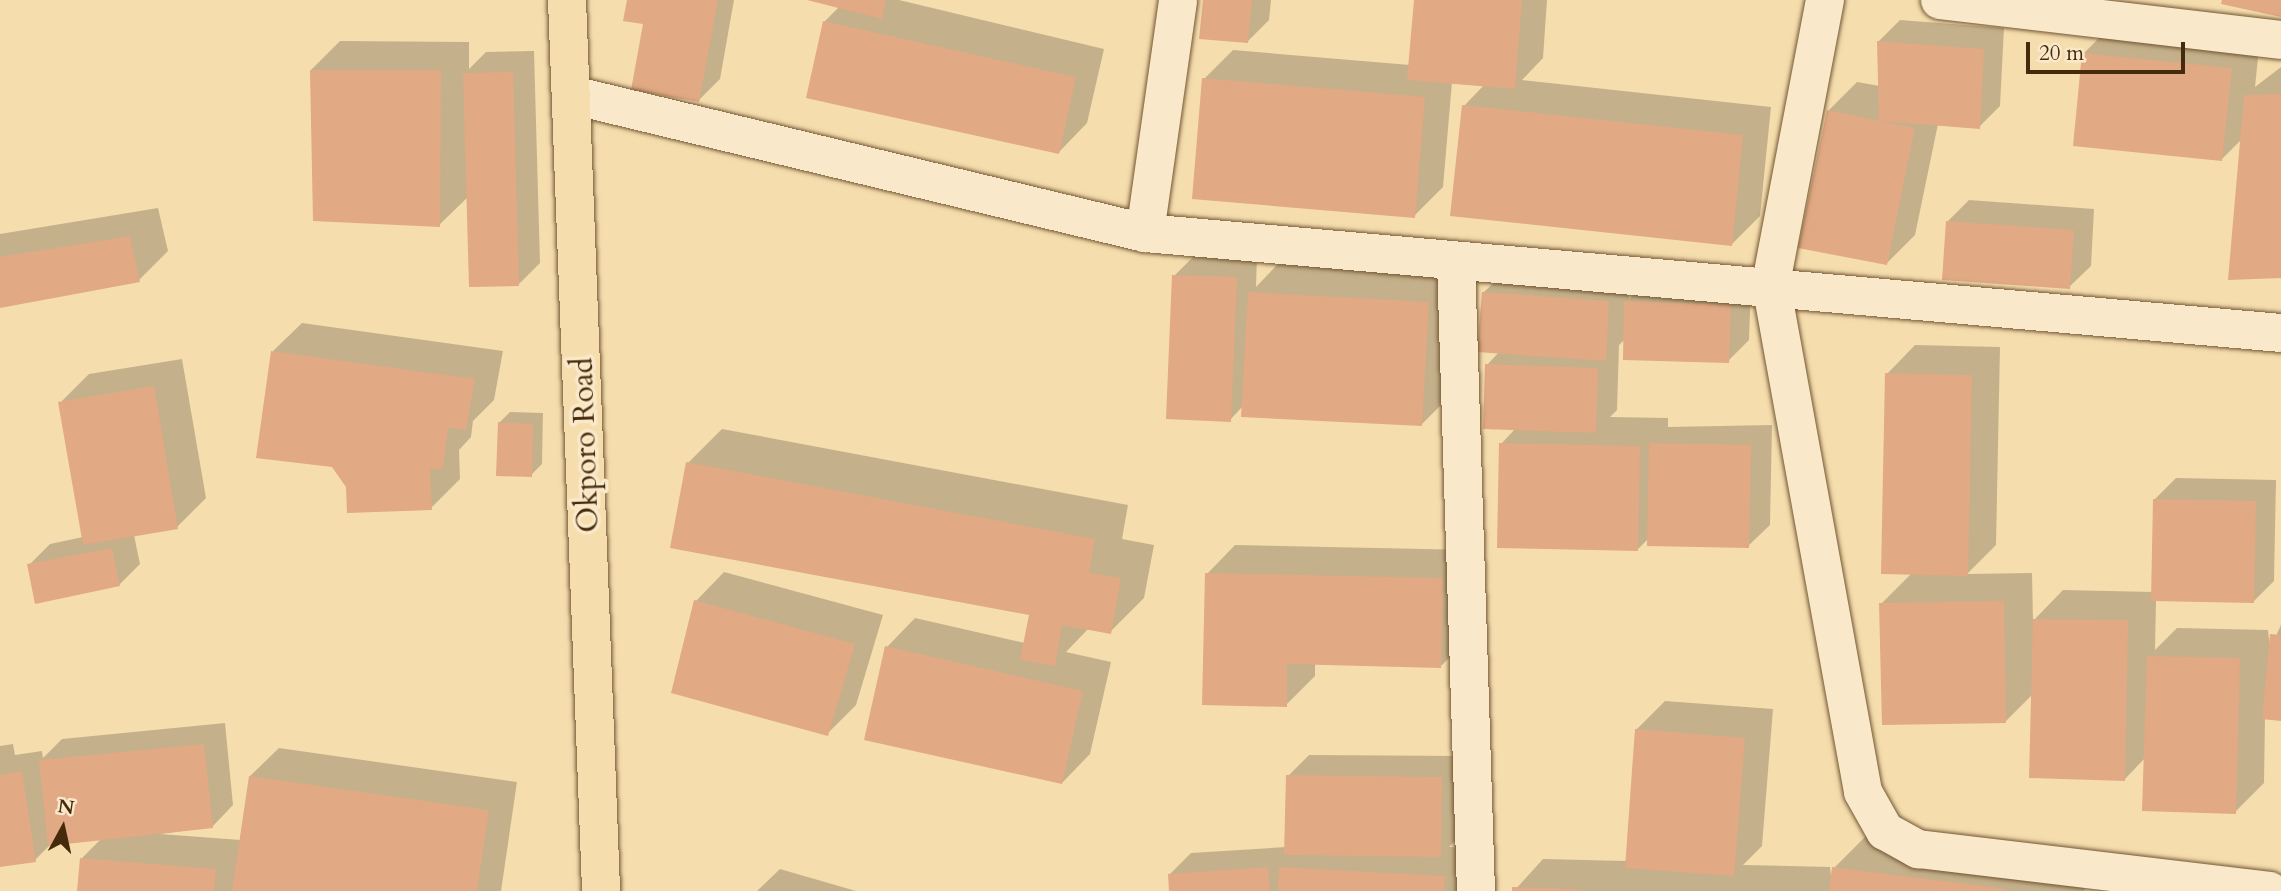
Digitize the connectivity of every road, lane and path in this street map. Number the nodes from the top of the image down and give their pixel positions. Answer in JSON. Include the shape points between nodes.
{"nodes":[{"id":1,"x":567,"y":0,"type":"edge"},
{"id":2,"x":1178,"y":0,"type":"edge"},
{"id":3,"x":1825,"y":0,"type":"edge"},
{"id":4,"x":1940,"y":0,"type":"edge"},
{"id":5,"x":2281,"y":40,"type":"edge"},
{"id":6,"x":572,"y":95,"type":"junction"},
{"id":7,"x":1145,"y":233,"type":"junction"},
{"id":8,"x":1456,"y":262,"type":"junction"},
{"id":9,"x":1771,"y":284,"type":"junction"},
{"id":10,"x":2281,"y":332,"type":"edge"},
{"id":11,"x":2083,"y":878,"type":"edge"},
{"id":12,"x":601,"y":891,"type":"edge"},
{"id":13,"x":1476,"y":891,"type":"edge"},
{"id":14,"x":2270,"y":891,"type":"edge"}],
"edges":[{"from":1,"to":6,"type":"main road","name":"Okporo Road"},
{"from":2,"to":7,"type":"street"},
{"from":3,"to":9,"type":"street"},
{"from":4,"to":5,"type":"street"},
{"from":6,"to":7,"type":"street"},
{"from":6,"to":12,"type":"main road","name":"Okporo Road"},
{"from":7,"to":8,"type":"street"},
{"from":8,"to":9,"type":"street"},
{"from":8,"to":13,"type":"street"},
{"from":9,"to":10,"type":"street"},
{"from":9,"to":11,"type":"street","via":[[1863,792],[1885,831],[1919,849]]},
{"from":11,"to":14,"type":"street"}]}
